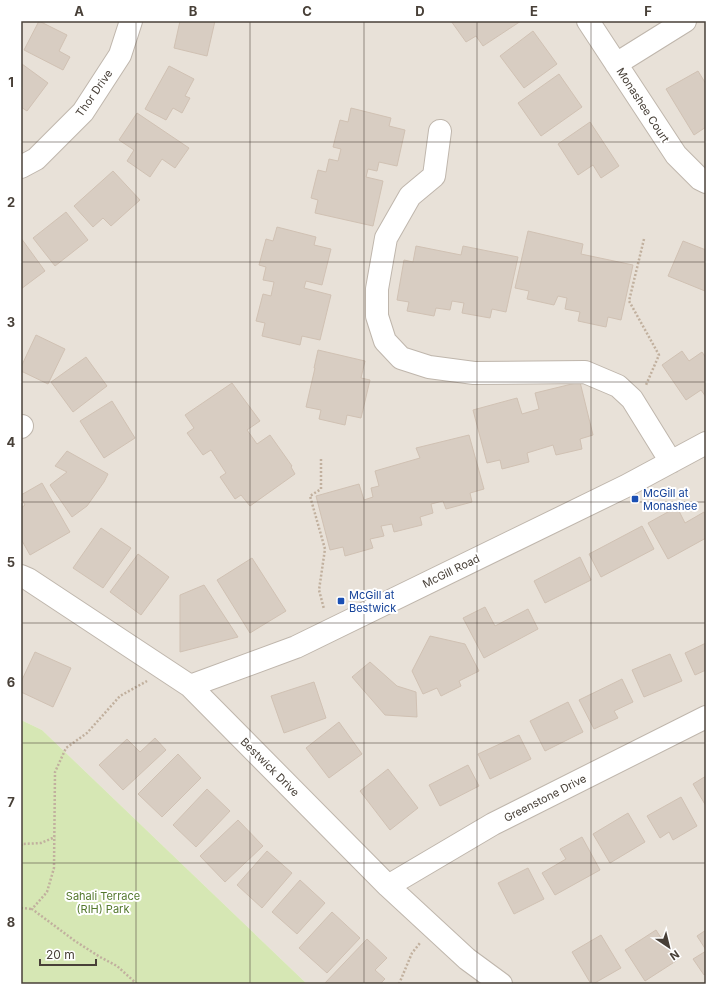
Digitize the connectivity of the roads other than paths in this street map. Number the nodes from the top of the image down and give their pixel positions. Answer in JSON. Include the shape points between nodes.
{"nodes":[{"id":1,"x":131,"y":21,"type":"edge"},
{"id":2,"x":588,"y":21,"type":"edge"},
{"id":3,"x":685,"y":21,"type":"edge"},
{"id":4,"x":616,"y":64,"type":"junction"},
{"id":5,"x":440,"y":131,"type":"dead end"},
{"id":6,"x":21,"y":167,"type":"edge"},
{"id":7,"x":706,"y":182,"type":"edge"},
{"id":8,"x":706,"y":443,"type":"edge"},
{"id":9,"x":671,"y":462,"type":"junction"},
{"id":10,"x":21,"y":576,"type":"edge"},
{"id":11,"x":190,"y":686,"type":"junction"},
{"id":12,"x":706,"y":717,"type":"edge"},
{"id":13,"x":388,"y":886,"type":"junction"},
{"id":14,"x":500,"y":984,"type":"edge"}],
"edges":[{"from":1,"to":6,"type":"street","name":"Thor Drive","via":[[120,55],[83,112],[36,159]]},
{"from":2,"to":4,"type":"street","name":"Monashee Court"},
{"from":3,"to":4,"type":"street"},
{"from":4,"to":7,"type":"street","name":"Monashee Court","via":[[676,155]]},
{"from":5,"to":9,"type":"street","via":[[434,176],[410,196],[386,238],[377,289],[378,316],[385,340],[401,358],[429,367],[474,373],[585,372],[618,386],[632,399]]},
{"from":8,"to":9,"type":"street","name":"McGill Road"},
{"from":9,"to":11,"type":"street","name":"McGill Road","via":[[296,647]]},
{"from":10,"to":11,"type":"street","name":"Bestwick Drive"},
{"from":11,"to":13,"type":"street","name":"Bestwick Drive"},
{"from":12,"to":13,"type":"street","name":"Greenstone Drive","via":[[493,824]]},
{"from":13,"to":14,"type":"street","name":"Bestwick Drive","via":[[467,959]]}]}
